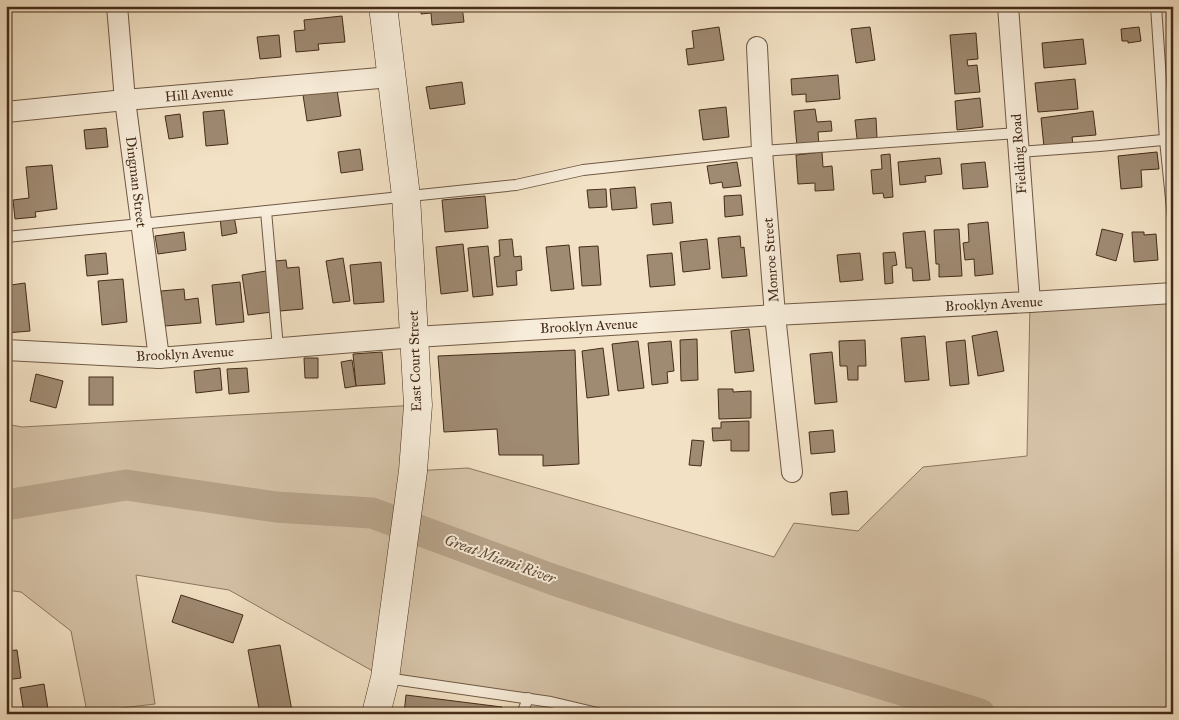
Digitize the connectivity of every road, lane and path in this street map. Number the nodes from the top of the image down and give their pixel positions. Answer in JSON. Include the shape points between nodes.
{"nodes":[{"id":1,"x":117,"y":6,"type":"edge"},
{"id":2,"x":383,"y":6,"type":"edge"},
{"id":3,"x":1008,"y":6,"type":"edge"},
{"id":4,"x":1156,"y":6,"type":"edge"},
{"id":5,"x":757,"y":47,"type":"dead end"},
{"id":6,"x":391,"y":77,"type":"junction"},
{"id":7,"x":125,"y":100,"type":"junction"},
{"id":8,"x":6,"y":112,"type":"edge"},
{"id":9,"x":1169,"y":140,"type":"edge"},
{"id":10,"x":1018,"y":142,"type":"junction"},
{"id":11,"x":762,"y":151,"type":"junction"},
{"id":12,"x":406,"y":196,"type":"junction"},
{"id":13,"x":266,"y":211,"type":"junction"},
{"id":14,"x":1173,"y":219,"type":"edge"},
{"id":15,"x":141,"y":224,"type":"junction"},
{"id":16,"x":6,"y":237,"type":"edge"},
{"id":17,"x":1173,"y":293,"type":"edge"},
{"id":18,"x":1030,"y":302,"type":"junction"},
{"id":19,"x":775,"y":315,"type":"junction"},
{"id":20,"x":415,"y":337,"type":"junction"},
{"id":21,"x":278,"y":348,"type":"junction"},
{"id":22,"x":6,"y":350,"type":"edge"},
{"id":23,"x":159,"y":358,"type":"junction"},
{"id":24,"x":792,"y":472,"type":"dead end"},
{"id":25,"x":385,"y":678,"type":"junction"},
{"id":26,"x":528,"y":698,"type":"junction"},
{"id":27,"x":333,"y":714,"type":"edge"},
{"id":28,"x":342,"y":714,"type":"edge"},
{"id":29,"x":376,"y":714,"type":"edge"},
{"id":30,"x":522,"y":714,"type":"edge"},
{"id":31,"x":602,"y":714,"type":"edge"}],
"edges":[{"from":1,"to":7,"type":"street","name":"Dingman Street"},
{"from":2,"to":6,"type":"main road","name":"East Court Street"},
{"from":3,"to":10,"type":"street","name":"Fielding Road"},
{"from":4,"to":9,"type":"lane"},
{"from":5,"to":11,"type":"street","name":"Monroe Street"},
{"from":6,"to":7,"type":"street","name":"Hill Avenue"},
{"from":6,"to":12,"type":"main road","name":"East Court Street"},
{"from":7,"to":8,"type":"street","name":"Hill Avenue"},
{"from":7,"to":15,"type":"street","name":"Dingman Street"},
{"from":9,"to":10,"type":"lane","via":[[1100,146]]},
{"from":9,"to":14,"type":"lane"},
{"from":10,"to":11,"type":"lane"},
{"from":10,"to":18,"type":"street","name":"Fielding Road"},
{"from":11,"to":12,"type":"lane","via":[[584,170],[516,185]]},
{"from":11,"to":19,"type":"street","name":"Monroe Street"},
{"from":12,"to":13,"type":"lane"},
{"from":12,"to":20,"type":"main road","name":"East Court Street"},
{"from":13,"to":15,"type":"lane"},
{"from":13,"to":21,"type":"lane"},
{"from":15,"to":16,"type":"lane"},
{"from":15,"to":23,"type":"street","name":"Dingman Street"},
{"from":17,"to":18,"type":"street","name":"Brooklyn Avenue"},
{"from":18,"to":19,"type":"street","name":"Brooklyn Avenue"},
{"from":19,"to":20,"type":"street","name":"Brooklyn Avenue"},
{"from":19,"to":24,"type":"street","name":"Monroe Street"},
{"from":20,"to":21,"type":"street","name":"Brooklyn Avenue"},
{"from":20,"to":25,"type":"main road","name":"East Court Street","via":[[418,405],[413,471]]},
{"from":21,"to":23,"type":"street","name":"Brooklyn Avenue"},
{"from":22,"to":23,"type":"street","name":"Brooklyn Avenue"},
{"from":25,"to":26,"type":"lane"},
{"from":25,"to":29,"type":"main road","name":"East Court Street"},
{"from":26,"to":30,"type":"lane"},
{"from":26,"to":31,"type":"lane"},
{"from":27,"to":28,"type":"lane"}]}
